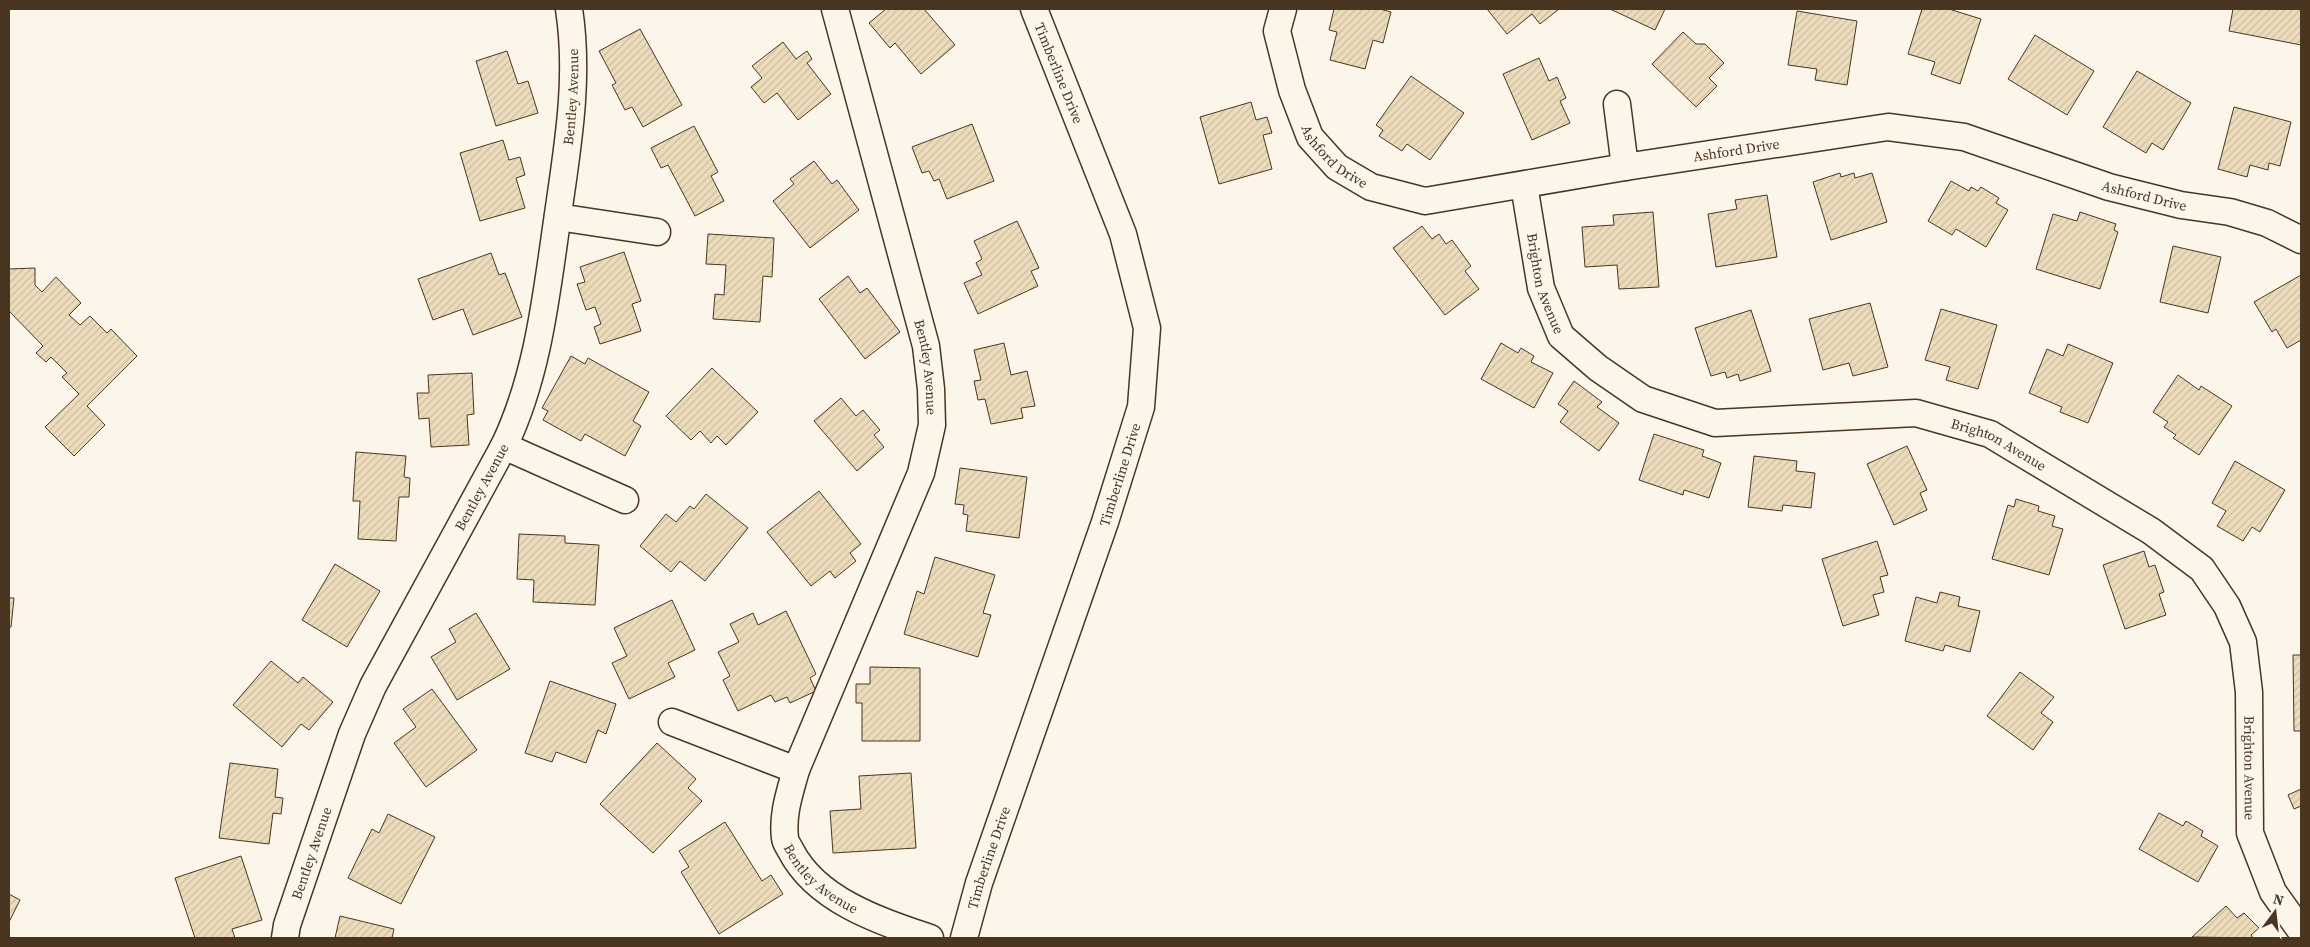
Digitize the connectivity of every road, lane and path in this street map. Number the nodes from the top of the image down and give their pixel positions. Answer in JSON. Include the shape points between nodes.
{"nodes":[{"id":1,"x":569,"y":9,"type":"edge"},
{"id":2,"x":835,"y":9,"type":"edge"},
{"id":3,"x":1034,"y":9,"type":"edge"},
{"id":4,"x":1283,"y":9,"type":"edge"},
{"id":5,"x":1617,"y":104,"type":"dead end"},
{"id":6,"x":1625,"y":167,"type":"junction"},
{"id":7,"x":1524,"y":185,"type":"junction"},
{"id":8,"x":558,"y":217,"type":"junction"},
{"id":9,"x":657,"y":232,"type":"dead end"},
{"id":10,"x":2301,"y":240,"type":"edge"},
{"id":11,"x":504,"y":446,"type":"junction"},
{"id":12,"x":625,"y":500,"type":"dead end"},
{"id":13,"x":672,"y":722,"type":"dead end"},
{"id":14,"x":796,"y":770,"type":"junction"},
{"id":15,"x":2301,"y":931,"type":"edge"},
{"id":16,"x":285,"y":938,"type":"edge"},
{"id":17,"x":930,"y":938,"type":"edge"},
{"id":18,"x":964,"y":938,"type":"edge"}],
"edges":[{"from":1,"to":8,"type":"street","name":"Bentley Avenue","via":[[574,88]]},
{"from":2,"to":14,"type":"street","name":"Bentley Avenue","via":[[926,346],[932,389],[932,425],[920,474]]},
{"from":3,"to":18,"type":"street","name":"Timberline Drive","via":[[1123,234],[1147,328],[1141,407],[1105,522],[979,883]]},
{"from":4,"to":7,"type":"street","name":"Ashford Drive","via":[[1278,31],[1292,90],[1310,137],[1338,167],[1371,187],[1424,201]]},
{"from":5,"to":6,"type":"street"},
{"from":6,"to":7,"type":"street","name":"Ashford Drive"},
{"from":6,"to":10,"type":"street","name":"Ashford Drive","via":[[1888,127],[1964,137],[2109,186],[2267,223]]},
{"from":7,"to":15,"type":"street","name":"Brighton Avenue","via":[[1541,288],[1561,336],[1598,368],[1643,399],[1715,423],[1916,414],[1990,434],[2151,531],[2202,569],[2226,606],[2243,642],[2249,692],[2250,833],[2273,892]]},
{"from":8,"to":9,"type":"street"},
{"from":8,"to":11,"type":"street","name":"Bentley Avenue","via":[[543,321],[531,374]]},
{"from":11,"to":12,"type":"street"},
{"from":11,"to":16,"type":"street","name":"Bentley Avenue","via":[[370,694],[349,743]]},
{"from":13,"to":14,"type":"street"},
{"from":14,"to":17,"type":"street","name":"Bentley Avenue","via":[[786,806],[784,839],[799,868],[853,907],[880,921]]}]}
